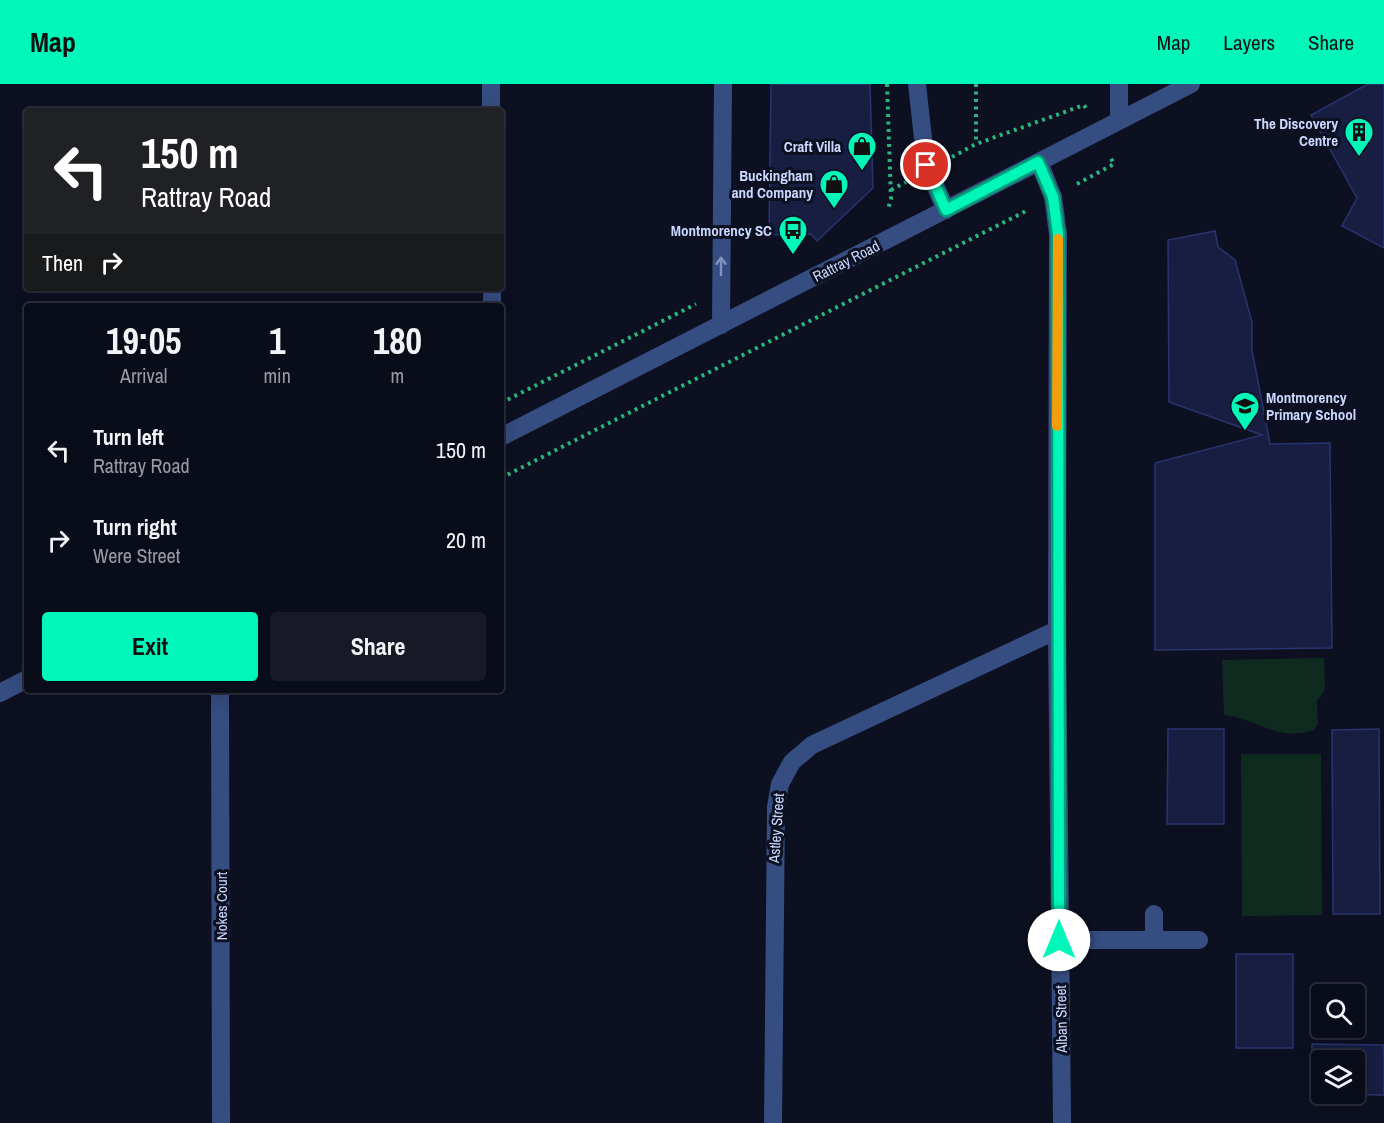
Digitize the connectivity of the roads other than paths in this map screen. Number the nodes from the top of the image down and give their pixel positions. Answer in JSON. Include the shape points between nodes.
{"nodes":[{"id":1,"x":491,"y":84,"type":"edge"},
{"id":2,"x":723,"y":84,"type":"edge"},
{"id":3,"x":917,"y":84,"type":"edge"},
{"id":4,"x":1119,"y":84,"type":"edge"},
{"id":5,"x":1191,"y":84,"type":"edge"},
{"id":6,"x":491,"y":108,"type":"edge"},
{"id":7,"x":1119,"y":119,"type":"junction"},
{"id":8,"x":1038,"y":162,"type":"junction"},
{"id":9,"x":946,"y":210,"type":"junction"},
{"id":10,"x":721,"y":324,"type":"junction"},
{"id":11,"x":504,"y":431,"type":"edge"},
{"id":12,"x":1057,"y":630,"type":"junction"},
{"id":13,"x":24,"y":681,"type":"edge"},
{"id":14,"x":0,"y":693,"type":"edge"},
{"id":15,"x":220,"y":693,"type":"edge"},
{"id":16,"x":1154,"y":914,"type":"dead end"},
{"id":17,"x":1059,"y":940,"type":"junction"},
{"id":18,"x":1154,"y":940,"type":"junction"},
{"id":19,"x":1198,"y":940,"type":"dead end"},
{"id":20,"x":222,"y":1123,"type":"edge"},
{"id":21,"x":773,"y":1123,"type":"edge"},
{"id":22,"x":1062,"y":1123,"type":"edge"}],
"edges":[{"from":1,"to":6,"type":"street"},
{"from":10,"to":2,"type":"street","one_way":true},
{"from":3,"to":9,"type":"street","via":[[926,165]]},
{"from":4,"to":7,"type":"street"},
{"from":5,"to":7,"type":"street","name":"Rattray Road"},
{"from":7,"to":8,"type":"street","name":"Rattray Road"},
{"from":8,"to":9,"type":"street","name":"Rattray Road"},
{"from":8,"to":12,"type":"street","name":"Alban Street","via":[[1053,197],[1058,234]]},
{"from":9,"to":10,"type":"street","name":"Rattray Road"},
{"from":10,"to":11,"type":"street","name":"Rattray Road"},
{"from":12,"to":17,"type":"street","name":"Alban Street"},
{"from":12,"to":21,"type":"street","name":"Astley Street","via":[[812,745],[792,762],[780,784],[773,844]]},
{"from":13,"to":14,"type":"street"},
{"from":15,"to":20,"type":"street","name":"Nokes Court"},
{"from":16,"to":18,"type":"street"},
{"from":17,"to":18,"type":"street"},
{"from":17,"to":22,"type":"street","name":"Alban Street"},
{"from":18,"to":19,"type":"street"}]}
